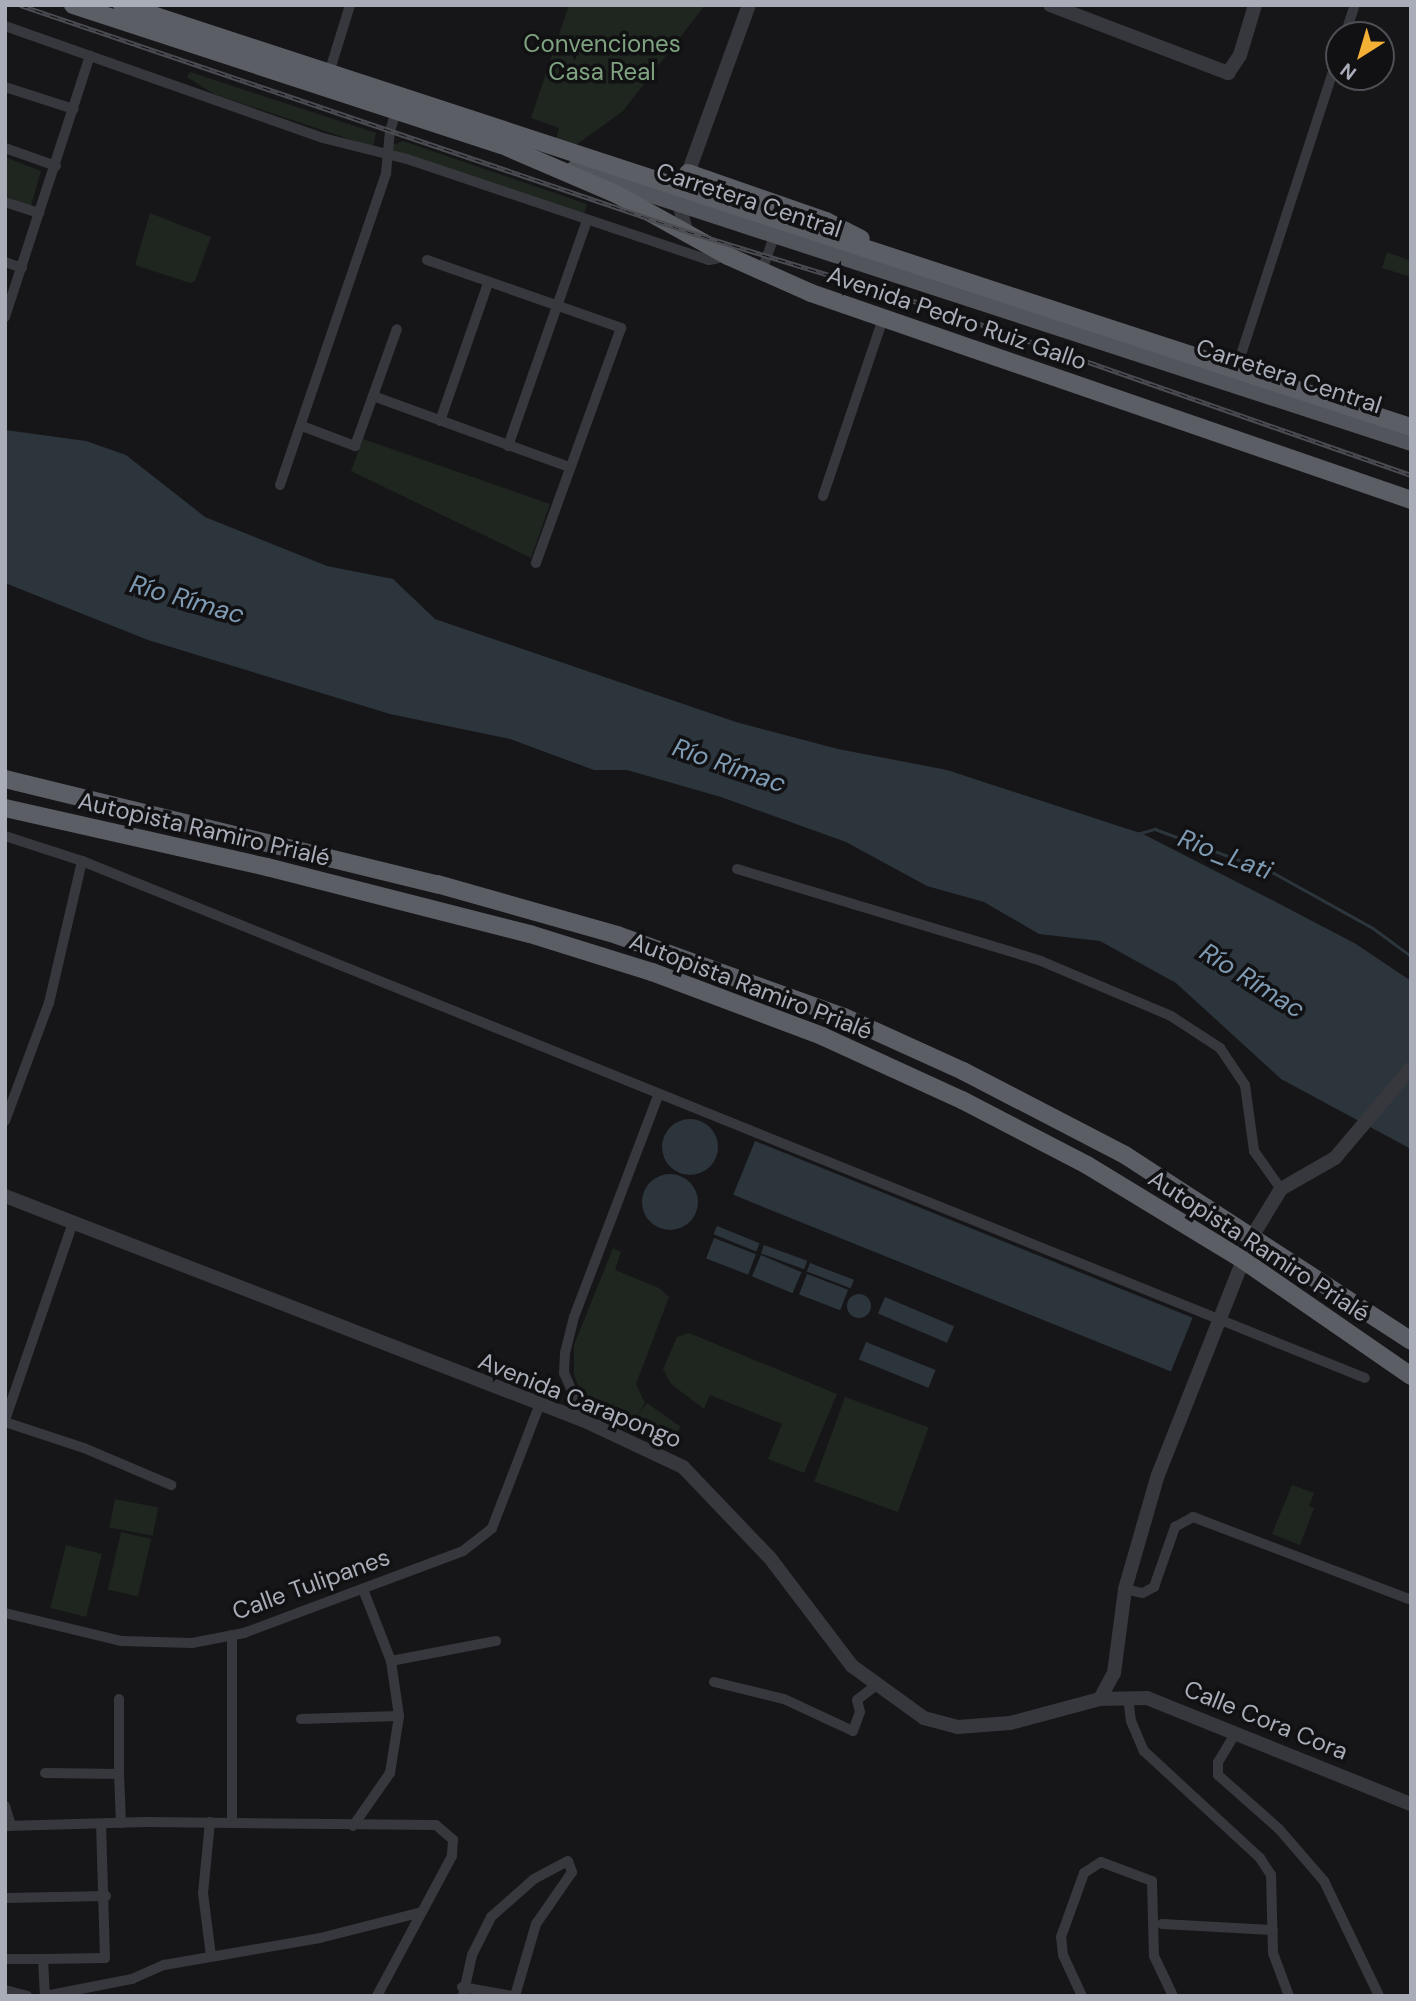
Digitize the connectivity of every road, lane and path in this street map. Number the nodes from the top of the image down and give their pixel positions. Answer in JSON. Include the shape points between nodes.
{"nodes":[{"id":1,"x":73,"y":5,"type":"edge"},
{"id":2,"x":122,"y":5,"type":"edge"},
{"id":3,"x":350,"y":5,"type":"edge"},
{"id":4,"x":749,"y":5,"type":"edge"},
{"id":5,"x":1050,"y":5,"type":"edge"},
{"id":6,"x":1255,"y":5,"type":"edge"},
{"id":7,"x":5,"y":26,"type":"edge"},
{"id":8,"x":163,"y":27,"type":"junction"},
{"id":9,"x":90,"y":55,"type":"junction"},
{"id":10,"x":329,"y":73,"type":"junction"},
{"id":11,"x":5,"y":88,"type":"edge"},
{"id":12,"x":1327,"y":91,"type":"edge"},
{"id":13,"x":398,"y":105,"type":"junction"},
{"id":14,"x":74,"y":109,"type":"junction"},
{"id":15,"x":502,"y":145,"type":"junction"},
{"id":16,"x":5,"y":148,"type":"edge"},
{"id":17,"x":387,"y":155,"type":"junction"},
{"id":18,"x":55,"y":166,"type":"junction"},
{"id":19,"x":683,"y":188,"type":"junction"},
{"id":20,"x":5,"y":202,"type":"edge"},
{"id":21,"x":39,"y":213,"type":"junction"},
{"id":22,"x":587,"y":220,"type":"junction"},
{"id":23,"x":686,"y":231,"type":"junction"},
{"id":24,"x":775,"y":234,"type":"junction"},
{"id":25,"x":729,"y":256,"type":"junction"},
{"id":26,"x":427,"y":260,"type":"dead end"},
{"id":27,"x":5,"y":262,"type":"edge"},
{"id":28,"x":22,"y":268,"type":"junction"},
{"id":29,"x":761,"y":273,"type":"junction"},
{"id":30,"x":488,"y":283,"type":"junction"},
{"id":31,"x":559,"y":304,"type":"junction"},
{"id":32,"x":5,"y":317,"type":"edge"},
{"id":33,"x":883,"y":319,"type":"junction"},
{"id":34,"x":397,"y":329,"type":"dead end"},
{"id":35,"x":1236,"y":370,"type":"junction"},
{"id":36,"x":373,"y":396,"type":"junction"},
{"id":37,"x":440,"y":421,"type":"junction"},
{"id":38,"x":302,"y":426,"type":"junction"},
{"id":39,"x":1411,"y":427,"type":"edge"},
{"id":40,"x":1411,"y":442,"type":"edge"},
{"id":41,"x":508,"y":446,"type":"junction"},
{"id":42,"x":569,"y":467,"type":"junction"},
{"id":43,"x":280,"y":485,"type":"dead end"},
{"id":44,"x":822,"y":496,"type":"dead end"},
{"id":45,"x":1411,"y":500,"type":"edge"},
{"id":46,"x":536,"y":563,"type":"dead end"},
{"id":47,"x":5,"y":779,"type":"edge"},
{"id":48,"x":5,"y":808,"type":"edge"},
{"id":49,"x":5,"y":836,"type":"edge"},
{"id":50,"x":82,"y":861,"type":"junction"},
{"id":51,"x":737,"y":869,"type":"dead end"},
{"id":52,"x":1411,"y":1068,"type":"edge"},
{"id":53,"x":658,"y":1096,"type":"junction"},
{"id":54,"x":5,"y":1121,"type":"edge"},
{"id":55,"x":1281,"y":1189,"type":"junction"},
{"id":56,"x":5,"y":1196,"type":"edge"},
{"id":57,"x":73,"y":1223,"type":"junction"},
{"id":58,"x":1253,"y":1235,"type":"junction"},
{"id":59,"x":1243,"y":1260,"type":"junction"},
{"id":60,"x":1219,"y":1319,"type":"junction"},
{"id":61,"x":1411,"y":1341,"type":"edge"},
{"id":62,"x":1411,"y":1376,"type":"edge"},
{"id":63,"x":1365,"y":1378,"type":"dead end"},
{"id":64,"x":9,"y":1393,"type":"edge"},
{"id":65,"x":539,"y":1406,"type":"junction"},
{"id":66,"x":5,"y":1421,"type":"edge"},
{"id":67,"x":586,"y":1421,"type":"junction"},
{"id":68,"x":171,"y":1485,"type":"dead end"},
{"id":69,"x":363,"y":1589,"type":"junction"},
{"id":70,"x":1125,"y":1589,"type":"junction"},
{"id":71,"x":1411,"y":1600,"type":"edge"},
{"id":72,"x":5,"y":1613,"type":"edge"},
{"id":73,"x":232,"y":1635,"type":"junction"},
{"id":74,"x":495,"y":1641,"type":"dead end"},
{"id":75,"x":391,"y":1661,"type":"junction"},
{"id":76,"x":1114,"y":1673,"type":"junction"},
{"id":77,"x":714,"y":1682,"type":"dead end"},
{"id":78,"x":876,"y":1685,"type":"junction"},
{"id":79,"x":1127,"y":1697,"type":"junction"},
{"id":80,"x":119,"y":1699,"type":"dead end"},
{"id":81,"x":1100,"y":1699,"type":"junction"},
{"id":82,"x":398,"y":1716,"type":"junction"},
{"id":83,"x":301,"y":1719,"type":"dead end"},
{"id":84,"x":1235,"y":1734,"type":"junction"},
{"id":85,"x":45,"y":1773,"type":"dead end"},
{"id":86,"x":119,"y":1774,"type":"junction"},
{"id":87,"x":1411,"y":1804,"type":"edge"},
{"id":88,"x":5,"y":1806,"type":"edge"},
{"id":89,"x":210,"y":1822,"type":"junction"},
{"id":90,"x":121,"y":1823,"type":"junction"},
{"id":91,"x":232,"y":1823,"type":"junction"},
{"id":92,"x":101,"y":1824,"type":"junction"},
{"id":93,"x":8,"y":1826,"type":"edge"},
{"id":94,"x":353,"y":1826,"type":"junction"},
{"id":95,"x":106,"y":1896,"type":"junction"},
{"id":96,"x":5,"y":1898,"type":"edge"},
{"id":97,"x":422,"y":1912,"type":"junction"},
{"id":98,"x":1162,"y":1924,"type":"dead end"},
{"id":99,"x":1273,"y":1930,"type":"junction"},
{"id":100,"x":211,"y":1956,"type":"junction"},
{"id":101,"x":5,"y":1959,"type":"edge"},
{"id":102,"x":43,"y":1959,"type":"junction"},
{"id":103,"x":5,"y":1990,"type":"edge"},
{"id":104,"x":463,"y":1991,"type":"edge"},
{"id":105,"x":27,"y":1996,"type":"edge"},
{"id":106,"x":45,"y":1996,"type":"edge"},
{"id":107,"x":377,"y":1996,"type":"edge"},
{"id":108,"x":513,"y":1996,"type":"edge"},
{"id":109,"x":1082,"y":1996,"type":"edge"},
{"id":110,"x":1172,"y":1996,"type":"edge"},
{"id":111,"x":1289,"y":1996,"type":"edge"},
{"id":112,"x":1379,"y":1996,"type":"edge"}],
"edges":[{"from":1,"to":8,"type":"highway","name":"Carretera Central"},
{"from":2,"to":8,"type":"highway","name":"Carretera Central"},
{"from":3,"to":10,"type":"street"},
{"from":4,"to":19,"type":"street"},
{"from":5,"to":6,"type":"street","via":[[1223,73],[1234,68]]},
{"from":7,"to":9,"type":"street"},
{"from":8,"to":10,"type":"highway","name":"Carretera Central"},
{"from":8,"to":13,"type":"highway","name":"Carretera Central"},
{"from":9,"to":14,"type":"street"},
{"from":9,"to":17,"type":"street","via":[[323,138]]},
{"from":10,"to":13,"type":"highway","name":"Carretera Central"},
{"from":11,"to":14,"type":"street"},
{"from":12,"to":35,"type":"street"},
{"from":13,"to":15,"type":"highway","name":"Carretera Central"},
{"from":13,"to":17,"type":"street"},
{"from":13,"to":19,"type":"highway","name":"Carretera Central"},
{"from":14,"to":18,"type":"street"},
{"from":15,"to":19,"type":"main road","name":"Carretera Central"},
{"from":15,"to":23,"type":"highway","name":"Avenida Pedro Ruiz Gallo","via":[[616,194]]},
{"from":16,"to":18,"type":"street"},
{"from":17,"to":22,"type":"street"},
{"from":17,"to":38,"type":"street","via":[[386,173]]},
{"from":18,"to":21,"type":"street"},
{"from":19,"to":23,"type":"street"},
{"from":19,"to":24,"type":"main road","name":"Carretera Central"},
{"from":19,"to":35,"type":"highway","name":"Carretera Central"},
{"from":20,"to":21,"type":"street"},
{"from":21,"to":28,"type":"street"},
{"from":22,"to":25,"type":"street","via":[[709,260]]},
{"from":22,"to":31,"type":"street"},
{"from":23,"to":25,"type":"highway","name":"Avenida Pedro Ruiz Gallo"},
{"from":24,"to":29,"type":"street"},
{"from":24,"to":40,"type":"main road","name":"Carretera Central"},
{"from":25,"to":29,"type":"highway","name":"Avenida Pedro Ruiz Gallo"},
{"from":26,"to":30,"type":"street"},
{"from":27,"to":28,"type":"street"},
{"from":28,"to":32,"type":"street"},
{"from":29,"to":33,"type":"highway","name":"Avenida Pedro Ruiz Gallo"},
{"from":30,"to":31,"type":"street"},
{"from":30,"to":37,"type":"street"},
{"from":31,"to":41,"type":"street"},
{"from":31,"to":42,"type":"street","via":[[621,328]]},
{"from":33,"to":44,"type":"street"},
{"from":33,"to":45,"type":"highway","name":"Avenida Pedro Ruiz Gallo"},
{"from":34,"to":36,"type":"street"},
{"from":35,"to":39,"type":"highway","name":"Carretera Central"},
{"from":36,"to":37,"type":"street"},
{"from":36,"to":38,"type":"street","via":[[355,446]]},
{"from":37,"to":41,"type":"street"},
{"from":38,"to":43,"type":"street"},
{"from":41,"to":42,"type":"street"},
{"from":42,"to":46,"type":"street"},
{"from":47,"to":58,"type":"highway","name":"Autopista Ramiro Prialé","via":[[437,884],[617,934],[741,976],[963,1070],[1125,1155]]},
{"from":48,"to":59,"type":"highway","name":"Autopista Ramiro Prialé","via":[[426,906],[652,972],[822,1036],[962,1100],[1087,1165]]},
{"from":49,"to":50,"type":"street"},
{"from":50,"to":53,"type":"street"},
{"from":50,"to":54,"type":"street","via":[[49,1003]]},
{"from":51,"to":55,"type":"street","via":[[1041,961],[1171,1016],[1220,1048],[1245,1085],[1254,1151]]},
{"from":52,"to":55,"type":"street","via":[[1329,1162]]},
{"from":53,"to":60,"type":"street"},
{"from":53,"to":67,"type":"street","via":[[574,1317],[565,1353],[564,1373]]},
{"from":55,"to":58,"type":"street"},
{"from":56,"to":57,"type":"street","name":"Avenida Carapongo"},
{"from":57,"to":64,"type":"street"},
{"from":57,"to":65,"type":"street","name":"Avenida Carapongo"},
{"from":58,"to":59,"type":"street"},
{"from":58,"to":61,"type":"highway","name":"Autopista Ramiro Prialé"},
{"from":59,"to":60,"type":"street"},
{"from":59,"to":62,"type":"highway","name":"Autopista Ramiro Prialé"},
{"from":60,"to":63,"type":"street"},
{"from":60,"to":70,"type":"street","via":[[1158,1475]]},
{"from":64,"to":66,"type":"street"},
{"from":65,"to":67,"type":"street","name":"Avenida Carapongo"},
{"from":65,"to":69,"type":"street","name":"Calle Tulipanes","via":[[492,1528],[463,1551]]},
{"from":66,"to":68,"type":"street"},
{"from":67,"to":78,"type":"street","name":"Avenida Carapongo","via":[[683,1467],[770,1558],[852,1666]]},
{"from":69,"to":73,"type":"street","name":"Calle Tulipanes"},
{"from":69,"to":75,"type":"street"},
{"from":70,"to":71,"type":"street","via":[[1143,1593],[1154,1587],[1175,1527],[1193,1517]]},
{"from":70,"to":76,"type":"street"},
{"from":72,"to":73,"type":"street","name":"Calle Tulipanes","via":[[122,1641],[192,1643]]},
{"from":73,"to":91,"type":"street"},
{"from":74,"to":75,"type":"street"},
{"from":75,"to":82,"type":"street"},
{"from":76,"to":79,"type":"street"},
{"from":76,"to":81,"type":"street"},
{"from":77,"to":78,"type":"street","via":[[784,1699],[853,1731],[860,1712],[857,1700]]},
{"from":78,"to":81,"type":"street","name":"Avenida Carapongo","via":[[910,1711],[958,1727],[1010,1723]]},
{"from":79,"to":81,"type":"street","name":"Calle Cora Cora"},
{"from":79,"to":84,"type":"street","name":"Calle Cora Cora","via":[[1160,1702]]},
{"from":79,"to":99,"type":"street","via":[[1144,1751],[1260,1858],[1271,1875]]},
{"from":80,"to":86,"type":"street"},
{"from":82,"to":83,"type":"street"},
{"from":82,"to":94,"type":"street","via":[[390,1773]]},
{"from":84,"to":87,"type":"street","name":"Calle Cora Cora"},
{"from":84,"to":112,"type":"street","via":[[1218,1762],[1217,1775],[1279,1829],[1324,1881]]},
{"from":85,"to":86,"type":"street"},
{"from":86,"to":90,"type":"street"},
{"from":88,"to":93,"type":"street"},
{"from":89,"to":90,"type":"street"},
{"from":89,"to":91,"type":"street"},
{"from":89,"to":100,"type":"street","via":[[203,1893]]},
{"from":90,"to":92,"type":"street"},
{"from":91,"to":94,"type":"street"},
{"from":92,"to":93,"type":"street"},
{"from":92,"to":95,"type":"street"},
{"from":94,"to":97,"type":"street","via":[[420,1824],[448,1833],[453,1840],[452,1856]]},
{"from":95,"to":96,"type":"street"},
{"from":95,"to":102,"type":"street","via":[[105,1958]]},
{"from":97,"to":100,"type":"street","via":[[320,1938]]},
{"from":97,"to":107,"type":"street"},
{"from":98,"to":99,"type":"street"},
{"from":99,"to":111,"type":"street","via":[[1276,1969]]},
{"from":100,"to":106,"type":"street","via":[[164,1965],[106,1985]]},
{"from":101,"to":102,"type":"street"},
{"from":102,"to":106,"type":"street"},
{"from":103,"to":105,"type":"street"},
{"from":104,"to":108,"type":"street"},
{"from":104,"to":108,"type":"street","via":[[475,1945],[491,1917],[534,1880],[568,1861],[572,1872],[536,1924]]},
{"from":109,"to":110,"type":"street","via":[[1063,1955],[1061,1937],[1084,1873],[1101,1862],[1152,1881],[1154,1956]]}]}
